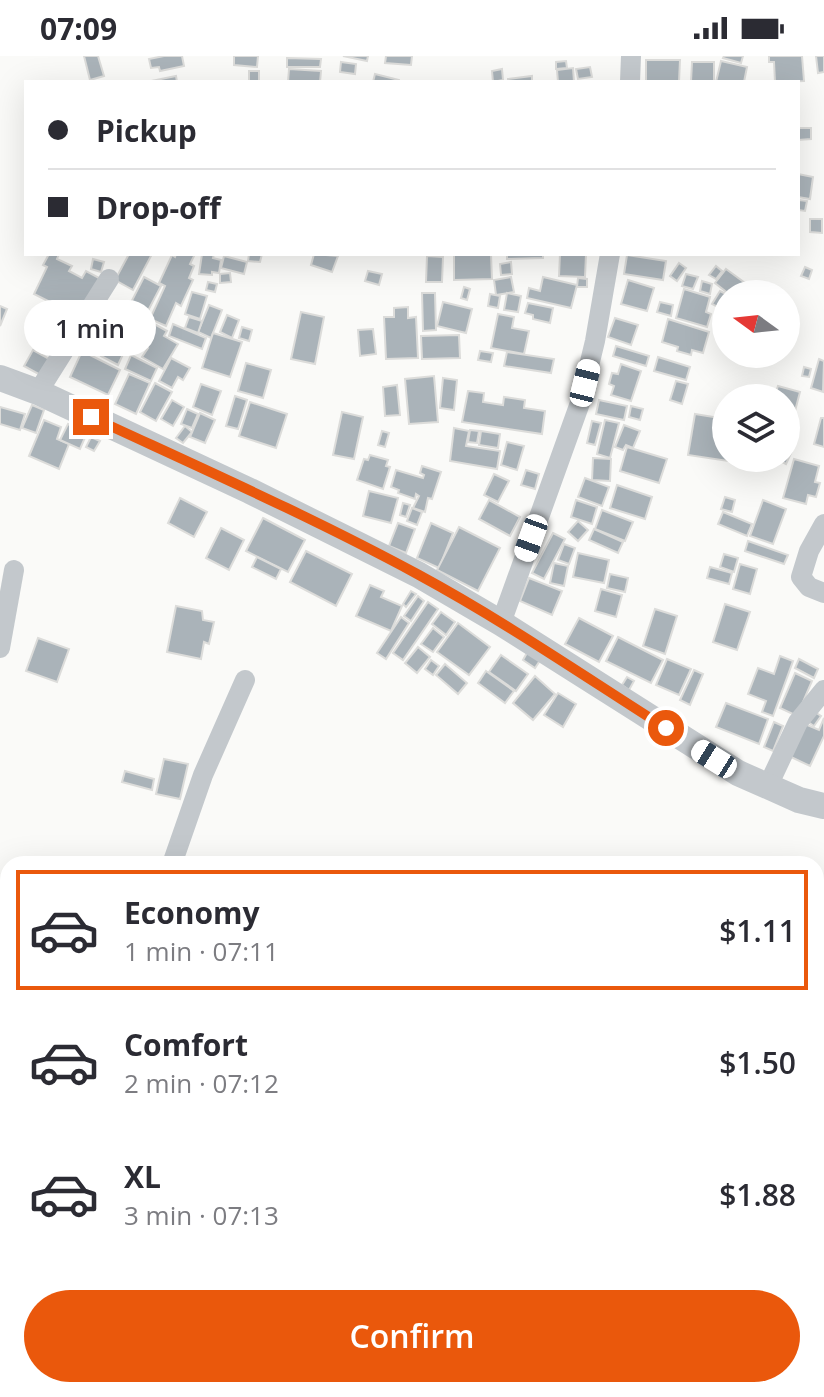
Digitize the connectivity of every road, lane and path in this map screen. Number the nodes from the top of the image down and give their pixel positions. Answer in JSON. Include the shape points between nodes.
{"nodes":[{"id":1,"x":631,"y":56,"type":"edge"},
{"id":2,"x":630,"y":80,"type":"edge"},
{"id":3,"x":610,"y":256,"type":"edge"},
{"id":4,"x":109,"y":279,"type":"dead end"},
{"id":5,"x":0,"y":378,"type":"edge"},
{"id":6,"x":38,"y":392,"type":"junction"},
{"id":7,"x":824,"y":524,"type":"edge"},
{"id":8,"x":14,"y":570,"type":"dead end"},
{"id":9,"x":824,"y":593,"type":"edge"},
{"id":10,"x":501,"y":623,"type":"junction"},
{"id":11,"x":0,"y":648,"type":"edge"},
{"id":12,"x":245,"y":680,"type":"dead end"},
{"id":13,"x":824,"y":690,"type":"edge"},
{"id":14,"x":767,"y":788,"type":"junction"},
{"id":15,"x":824,"y":806,"type":"edge"},
{"id":16,"x":175,"y":856,"type":"edge"}],
"edges":[{"from":1,"to":2,"type":"street"},
{"from":3,"to":10,"type":"street","via":[[580,403]]},
{"from":4,"to":6,"type":"street"},
{"from":5,"to":6,"type":"street"},
{"from":6,"to":10,"type":"street","via":[[405,568]]},
{"from":7,"to":9,"type":"street","via":[[801,577]]},
{"from":8,"to":11,"type":"street"},
{"from":10,"to":14,"type":"street"},
{"from":12,"to":16,"type":"street"},
{"from":13,"to":14,"type":"street","via":[[798,722]]},
{"from":14,"to":15,"type":"street"}]}
